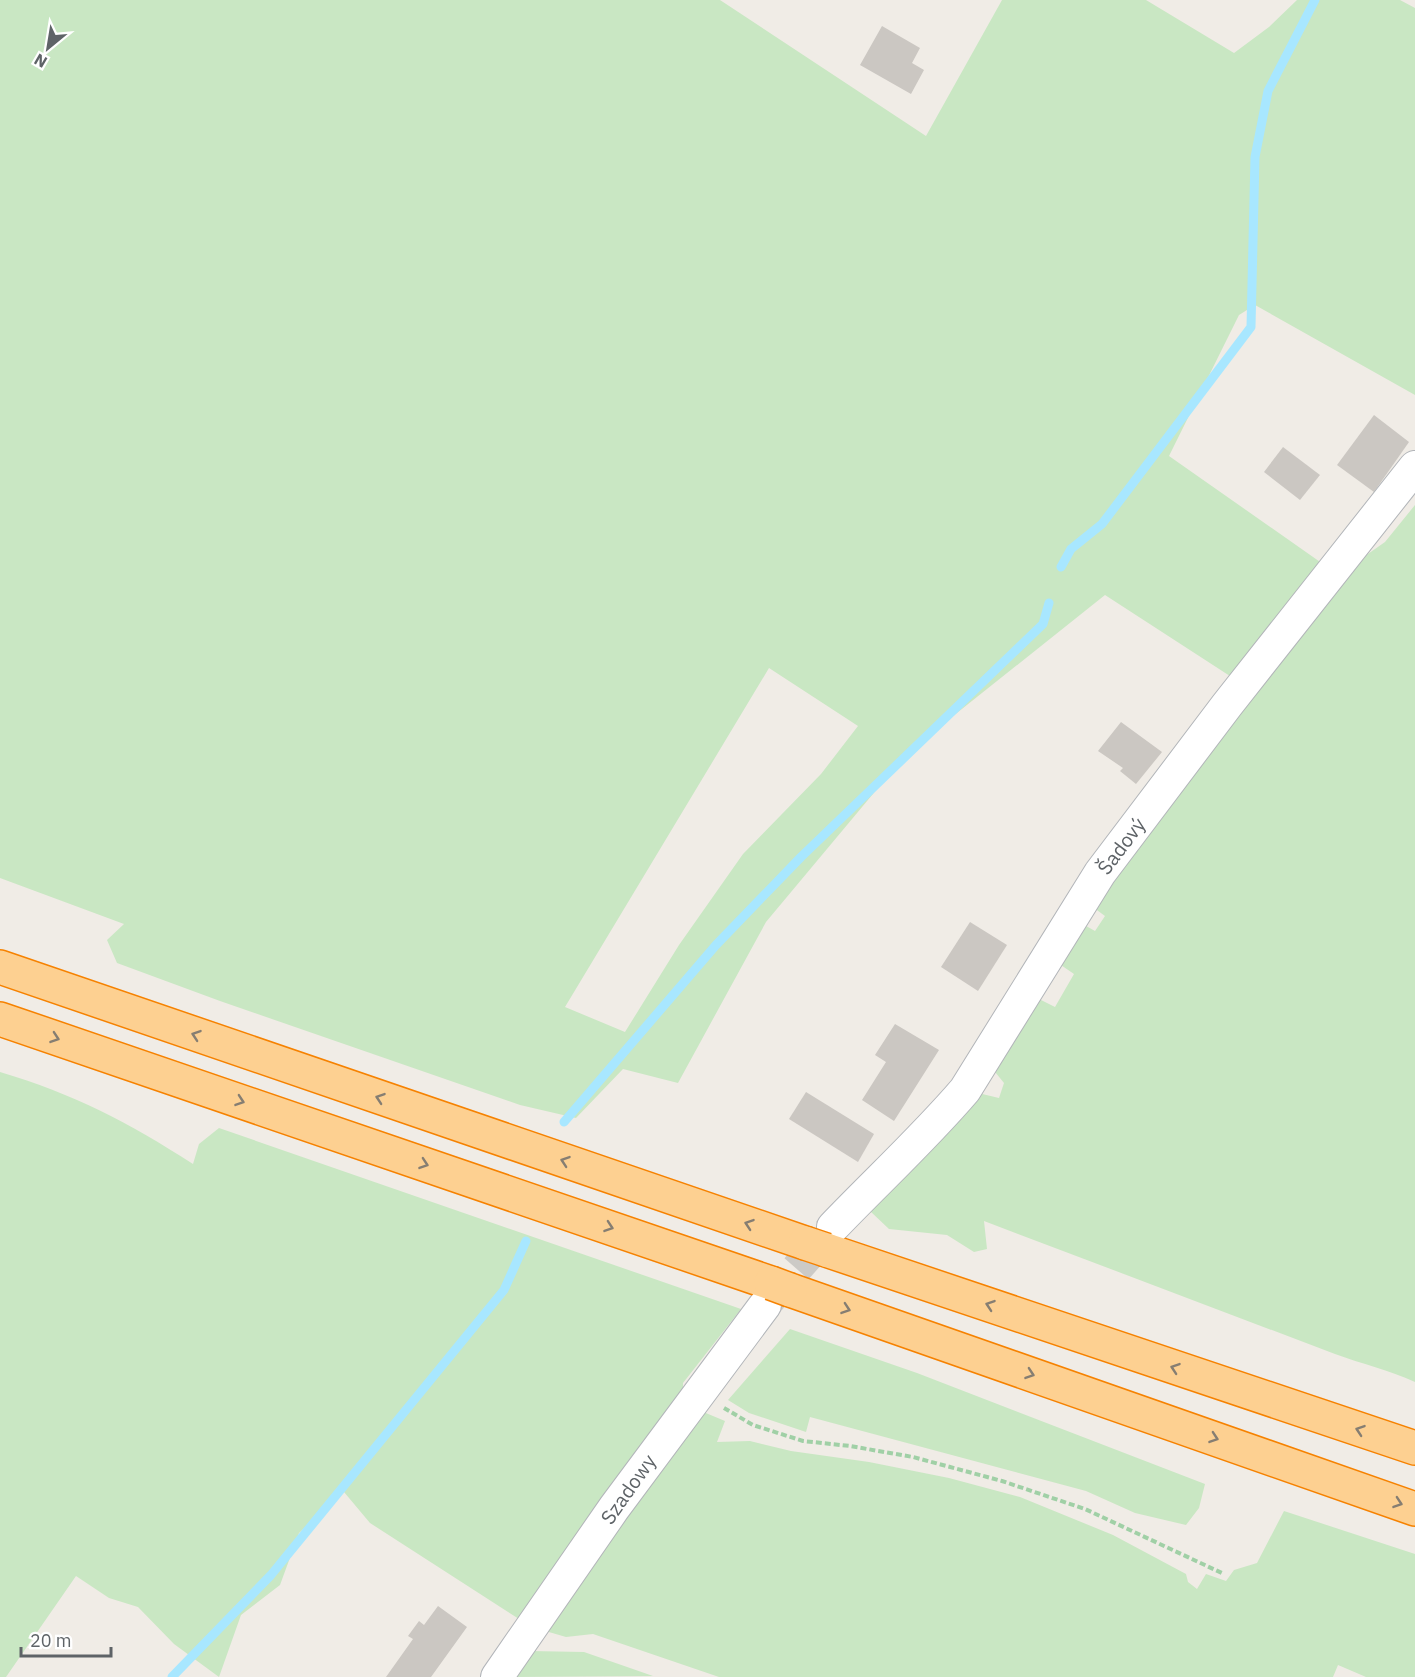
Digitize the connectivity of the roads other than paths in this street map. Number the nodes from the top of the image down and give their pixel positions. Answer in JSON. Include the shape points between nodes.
{"nodes":[{"id":1,"x":1415,"y":467,"type":"edge"},
{"id":2,"x":0,"y":968,"type":"edge"},
{"id":3,"x":0,"y":1019,"type":"edge"},
{"id":4,"x":821,"y":1240,"type":"junction"},
{"id":5,"x":775,"y":1292,"type":"junction"},
{"id":6,"x":1415,"y":1448,"type":"edge"},
{"id":7,"x":1415,"y":1509,"type":"edge"},
{"id":8,"x":497,"y":1677,"type":"edge"}],
"edges":[{"from":1,"to":4,"type":"street","name":"Šadový","via":[[1100,873],[964,1090],[937,1123],[899,1157]]},
{"from":4,"to":2,"type":"highway","one_way":true},
{"from":3,"to":5,"type":"highway","one_way":true},
{"from":6,"to":4,"type":"highway","one_way":true},
{"from":5,"to":7,"type":"highway","one_way":true},
{"from":5,"to":8,"type":"street","name":"Szadowy","via":[[699,1390]]}]}
